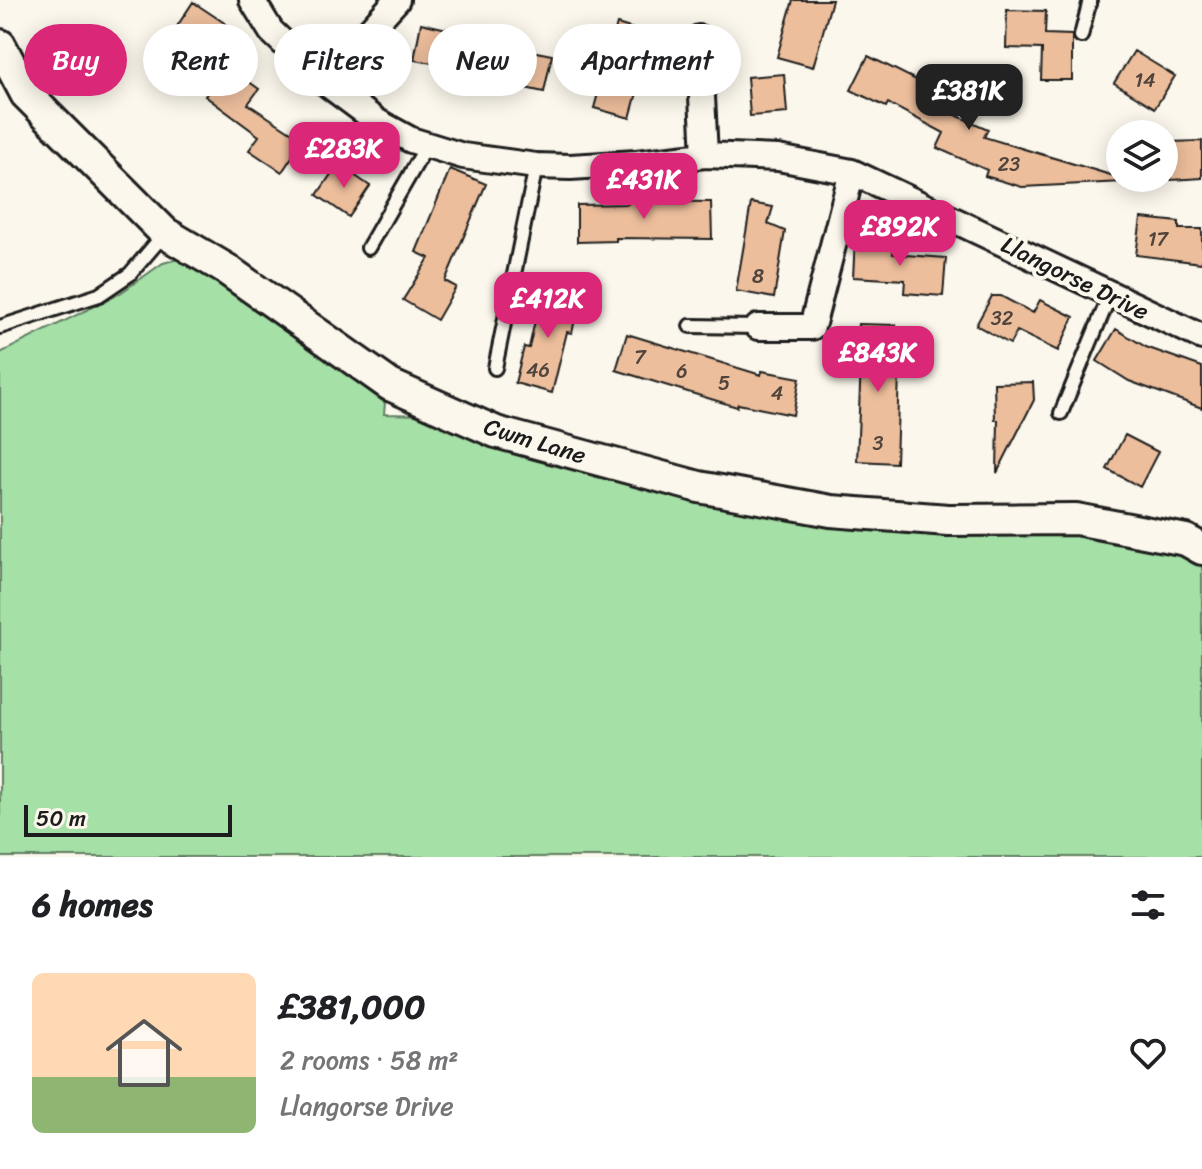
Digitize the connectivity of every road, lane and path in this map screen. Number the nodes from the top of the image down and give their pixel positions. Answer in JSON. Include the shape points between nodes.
{"nodes":[{"id":1,"x":252,"y":0,"type":"edge"},
{"id":2,"x":397,"y":0,"type":"edge"},
{"id":3,"x":1090,"y":0,"type":"edge"},
{"id":4,"x":375,"y":24,"type":"edge"},
{"id":5,"x":274,"y":34,"type":"edge"},
{"id":6,"x":1081,"y":36,"type":"dead end"},
{"id":7,"x":0,"y":45,"type":"edge"},
{"id":8,"x":343,"y":96,"type":"edge"},
{"id":9,"x":702,"y":96,"type":"edge"},
{"id":10,"x":427,"y":145,"type":"junction"},
{"id":11,"x":705,"y":155,"type":"junction"},
{"id":12,"x":536,"y":166,"type":"junction"},
{"id":13,"x":852,"y":172,"type":"junction"},
{"id":14,"x":165,"y":233,"type":"junction"},
{"id":15,"x":368,"y":248,"type":"dead end"},
{"id":16,"x":1110,"y":295,"type":"junction"},
{"id":17,"x":690,"y":326,"type":"dead end"},
{"id":18,"x":0,"y":327,"type":"edge"},
{"id":19,"x":758,"y":327,"type":"joint"},
{"id":20,"x":1202,"y":337,"type":"edge"},
{"id":21,"x":495,"y":368,"type":"dead end"},
{"id":22,"x":1061,"y":413,"type":"dead end"},
{"id":23,"x":1202,"y":549,"type":"edge"}],
"edges":[{"from":1,"to":5,"type":"street","name":"Llangorse Drive"},
{"from":2,"to":4,"type":"street"},
{"from":3,"to":6,"type":"lane"},
{"from":7,"to":14,"type":"street","name":"Cwm Lane","via":[[26,94]]},
{"from":8,"to":10,"type":"street","name":"Llangorse Drive","via":[[378,122]]},
{"from":9,"to":11,"type":"street"},
{"from":10,"to":12,"type":"street","name":"Llangorse Drive"},
{"from":10,"to":15,"type":"lane"},
{"from":11,"to":12,"type":"street","name":"Llangorse Drive"},
{"from":11,"to":13,"type":"street","name":"Llangorse Drive","via":[[778,158]]},
{"from":12,"to":21,"type":"lane"},
{"from":13,"to":16,"type":"street","name":"Llangorse Drive"},
{"from":13,"to":19,"type":"street","via":[[812,327]]},
{"from":14,"to":18,"type":"lane","via":[[130,274],[99,295]]},
{"from":14,"to":23,"type":"street","name":"Cwm Lane","via":[[226,269],[390,385],[496,432],[699,487],[831,511],[948,520],[1076,519],[1186,540]]},
{"from":16,"to":20,"type":"street","name":"Llangorse Drive"},
{"from":16,"to":22,"type":"lane"},
{"from":17,"to":19,"type":"lane"}]}
